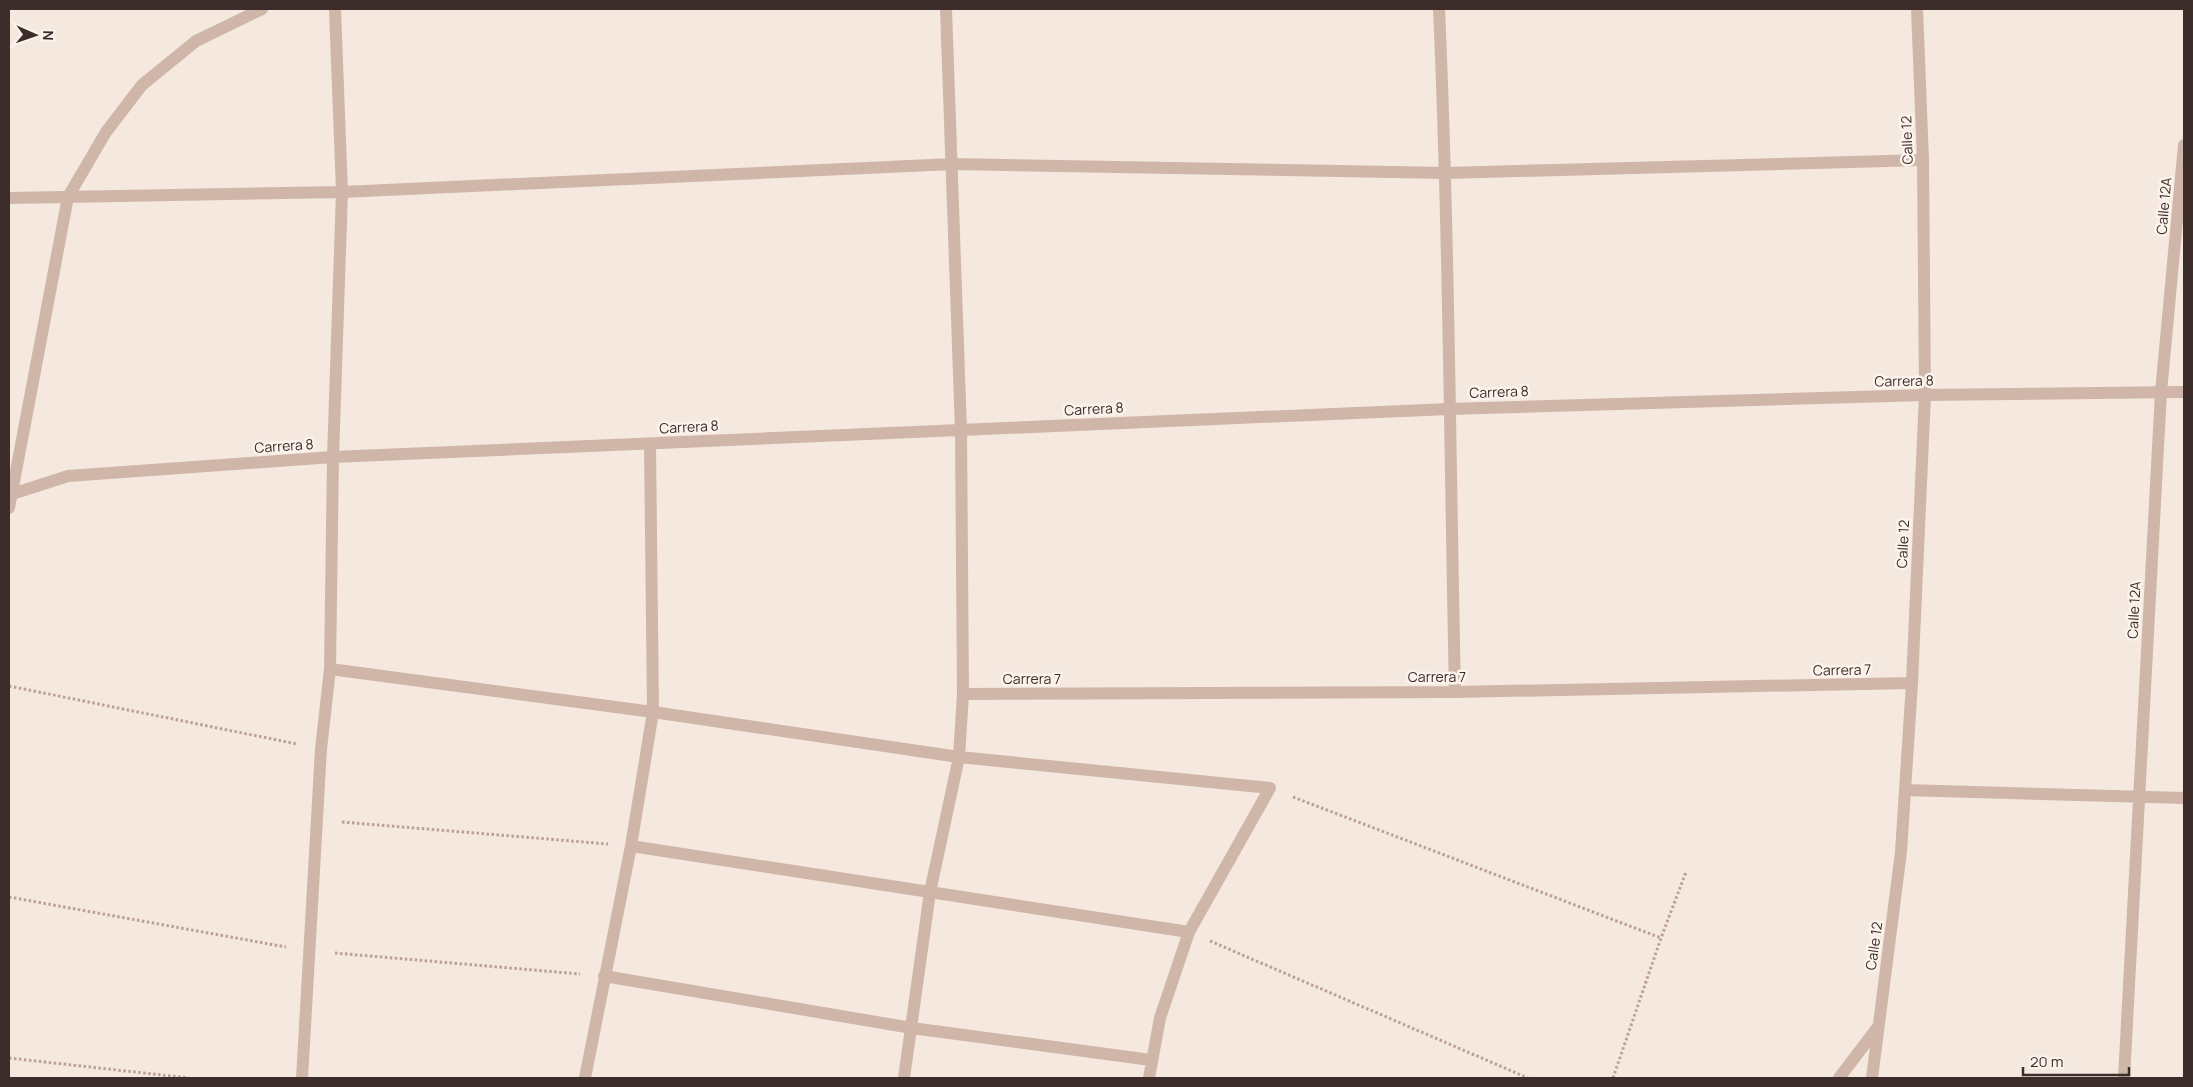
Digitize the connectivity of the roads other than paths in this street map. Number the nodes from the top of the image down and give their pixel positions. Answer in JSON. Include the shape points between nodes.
{"nodes":[{"id":1,"x":262,"y":9,"type":"edge"},
{"id":2,"x":335,"y":9,"type":"edge"},
{"id":3,"x":946,"y":9,"type":"edge"},
{"id":4,"x":1439,"y":9,"type":"edge"},
{"id":5,"x":1917,"y":9,"type":"edge"},
{"id":6,"x":2184,"y":145,"type":"edge"},
{"id":7,"x":1923,"y":160,"type":"junction"},
{"id":8,"x":953,"y":164,"type":"junction"},
{"id":9,"x":1446,"y":173,"type":"junction"},
{"id":10,"x":342,"y":192,"type":"junction"},
{"id":11,"x":68,"y":197,"type":"junction"},
{"id":12,"x":9,"y":198,"type":"edge"},
{"id":13,"x":2161,"y":392,"type":"junction"},
{"id":14,"x":2184,"y":392,"type":"edge"},
{"id":15,"x":1925,"y":395,"type":"junction"},
{"id":16,"x":1449,"y":409,"type":"junction"},
{"id":17,"x":961,"y":430,"type":"junction"},
{"id":18,"x":650,"y":444,"type":"junction"},
{"id":19,"x":334,"y":457,"type":"junction"},
{"id":20,"x":10,"y":494,"type":"edge"},
{"id":21,"x":9,"y":508,"type":"edge"},
{"id":22,"x":330,"y":670,"type":"junction"},
{"id":23,"x":1912,"y":683,"type":"junction"},
{"id":24,"x":1455,"y":692,"type":"junction"},
{"id":25,"x":963,"y":694,"type":"junction"},
{"id":26,"x":653,"y":712,"type":"junction"},
{"id":27,"x":959,"y":757,"type":"junction"},
{"id":28,"x":1905,"y":790,"type":"junction"},
{"id":29,"x":2139,"y":796,"type":"junction"},
{"id":30,"x":2184,"y":798,"type":"edge"},
{"id":31,"x":631,"y":846,"type":"junction"},
{"id":32,"x":930,"y":892,"type":"junction"},
{"id":33,"x":1189,"y":932,"type":"junction"},
{"id":34,"x":604,"y":976,"type":"junction"},
{"id":35,"x":1878,"y":1027,"type":"junction"},
{"id":36,"x":912,"y":1028,"type":"junction"},
{"id":37,"x":1151,"y":1060,"type":"junction"},
{"id":38,"x":302,"y":1078,"type":"edge"},
{"id":39,"x":585,"y":1078,"type":"edge"},
{"id":40,"x":904,"y":1078,"type":"edge"},
{"id":41,"x":1149,"y":1078,"type":"edge"},
{"id":42,"x":1839,"y":1078,"type":"edge"},
{"id":43,"x":1872,"y":1078,"type":"edge"},
{"id":44,"x":2124,"y":1078,"type":"edge"}],
"edges":[{"from":1,"to":11,"type":"street","via":[[196,41],[142,85],[106,132]]},
{"from":2,"to":10,"type":"street"},
{"from":3,"to":8,"type":"street"},
{"from":4,"to":9,"type":"street"},
{"from":5,"to":7,"type":"street","name":"Calle 12"},
{"from":6,"to":13,"type":"street","name":"Calle 12A"},
{"from":7,"to":9,"type":"street"},
{"from":7,"to":15,"type":"street","name":"Calle 12"},
{"from":8,"to":9,"type":"street"},
{"from":8,"to":10,"type":"street"},
{"from":8,"to":17,"type":"street"},
{"from":9,"to":16,"type":"street"},
{"from":10,"to":11,"type":"street"},
{"from":10,"to":19,"type":"street"},
{"from":11,"to":12,"type":"street"},
{"from":11,"to":20,"type":"street"},
{"from":13,"to":14,"type":"street","name":"Carrera 8"},
{"from":13,"to":15,"type":"street","name":"Carrera 8"},
{"from":13,"to":29,"type":"street","name":"Calle 12A"},
{"from":15,"to":16,"type":"street","name":"Carrera 8"},
{"from":15,"to":23,"type":"street","name":"Calle 12"},
{"from":16,"to":17,"type":"street","name":"Carrera 8"},
{"from":16,"to":24,"type":"street"},
{"from":17,"to":18,"type":"street","name":"Carrera 8"},
{"from":17,"to":25,"type":"street"},
{"from":18,"to":19,"type":"street","name":"Carrera 8"},
{"from":18,"to":26,"type":"street"},
{"from":19,"to":20,"type":"street","name":"Carrera 8","via":[[68,476]]},
{"from":19,"to":22,"type":"street"},
{"from":20,"to":21,"type":"street"},
{"from":22,"to":26,"type":"street"},
{"from":22,"to":38,"type":"street","via":[[321,749]]},
{"from":23,"to":24,"type":"street","name":"Carrera 7"},
{"from":23,"to":28,"type":"street","name":"Calle 12"},
{"from":24,"to":25,"type":"street","name":"Carrera 7"},
{"from":25,"to":27,"type":"street"},
{"from":26,"to":27,"type":"street"},
{"from":26,"to":31,"type":"street"},
{"from":27,"to":32,"type":"street"},
{"from":27,"to":33,"type":"street","via":[[1270,788]]},
{"from":28,"to":29,"type":"street"},
{"from":28,"to":35,"type":"street","name":"Calle 12","via":[[1901,852]]},
{"from":29,"to":30,"type":"street"},
{"from":29,"to":44,"type":"street","name":"Calle 12A"},
{"from":31,"to":32,"type":"street"},
{"from":31,"to":34,"type":"street"},
{"from":32,"to":33,"type":"street"},
{"from":32,"to":36,"type":"street"},
{"from":33,"to":37,"type":"street","via":[[1160,1018]]},
{"from":34,"to":36,"type":"street"},
{"from":34,"to":39,"type":"street"},
{"from":35,"to":42,"type":"street"},
{"from":35,"to":43,"type":"street","name":"Calle 12"},
{"from":36,"to":37,"type":"street"},
{"from":36,"to":40,"type":"street"},
{"from":37,"to":41,"type":"street"}]}
